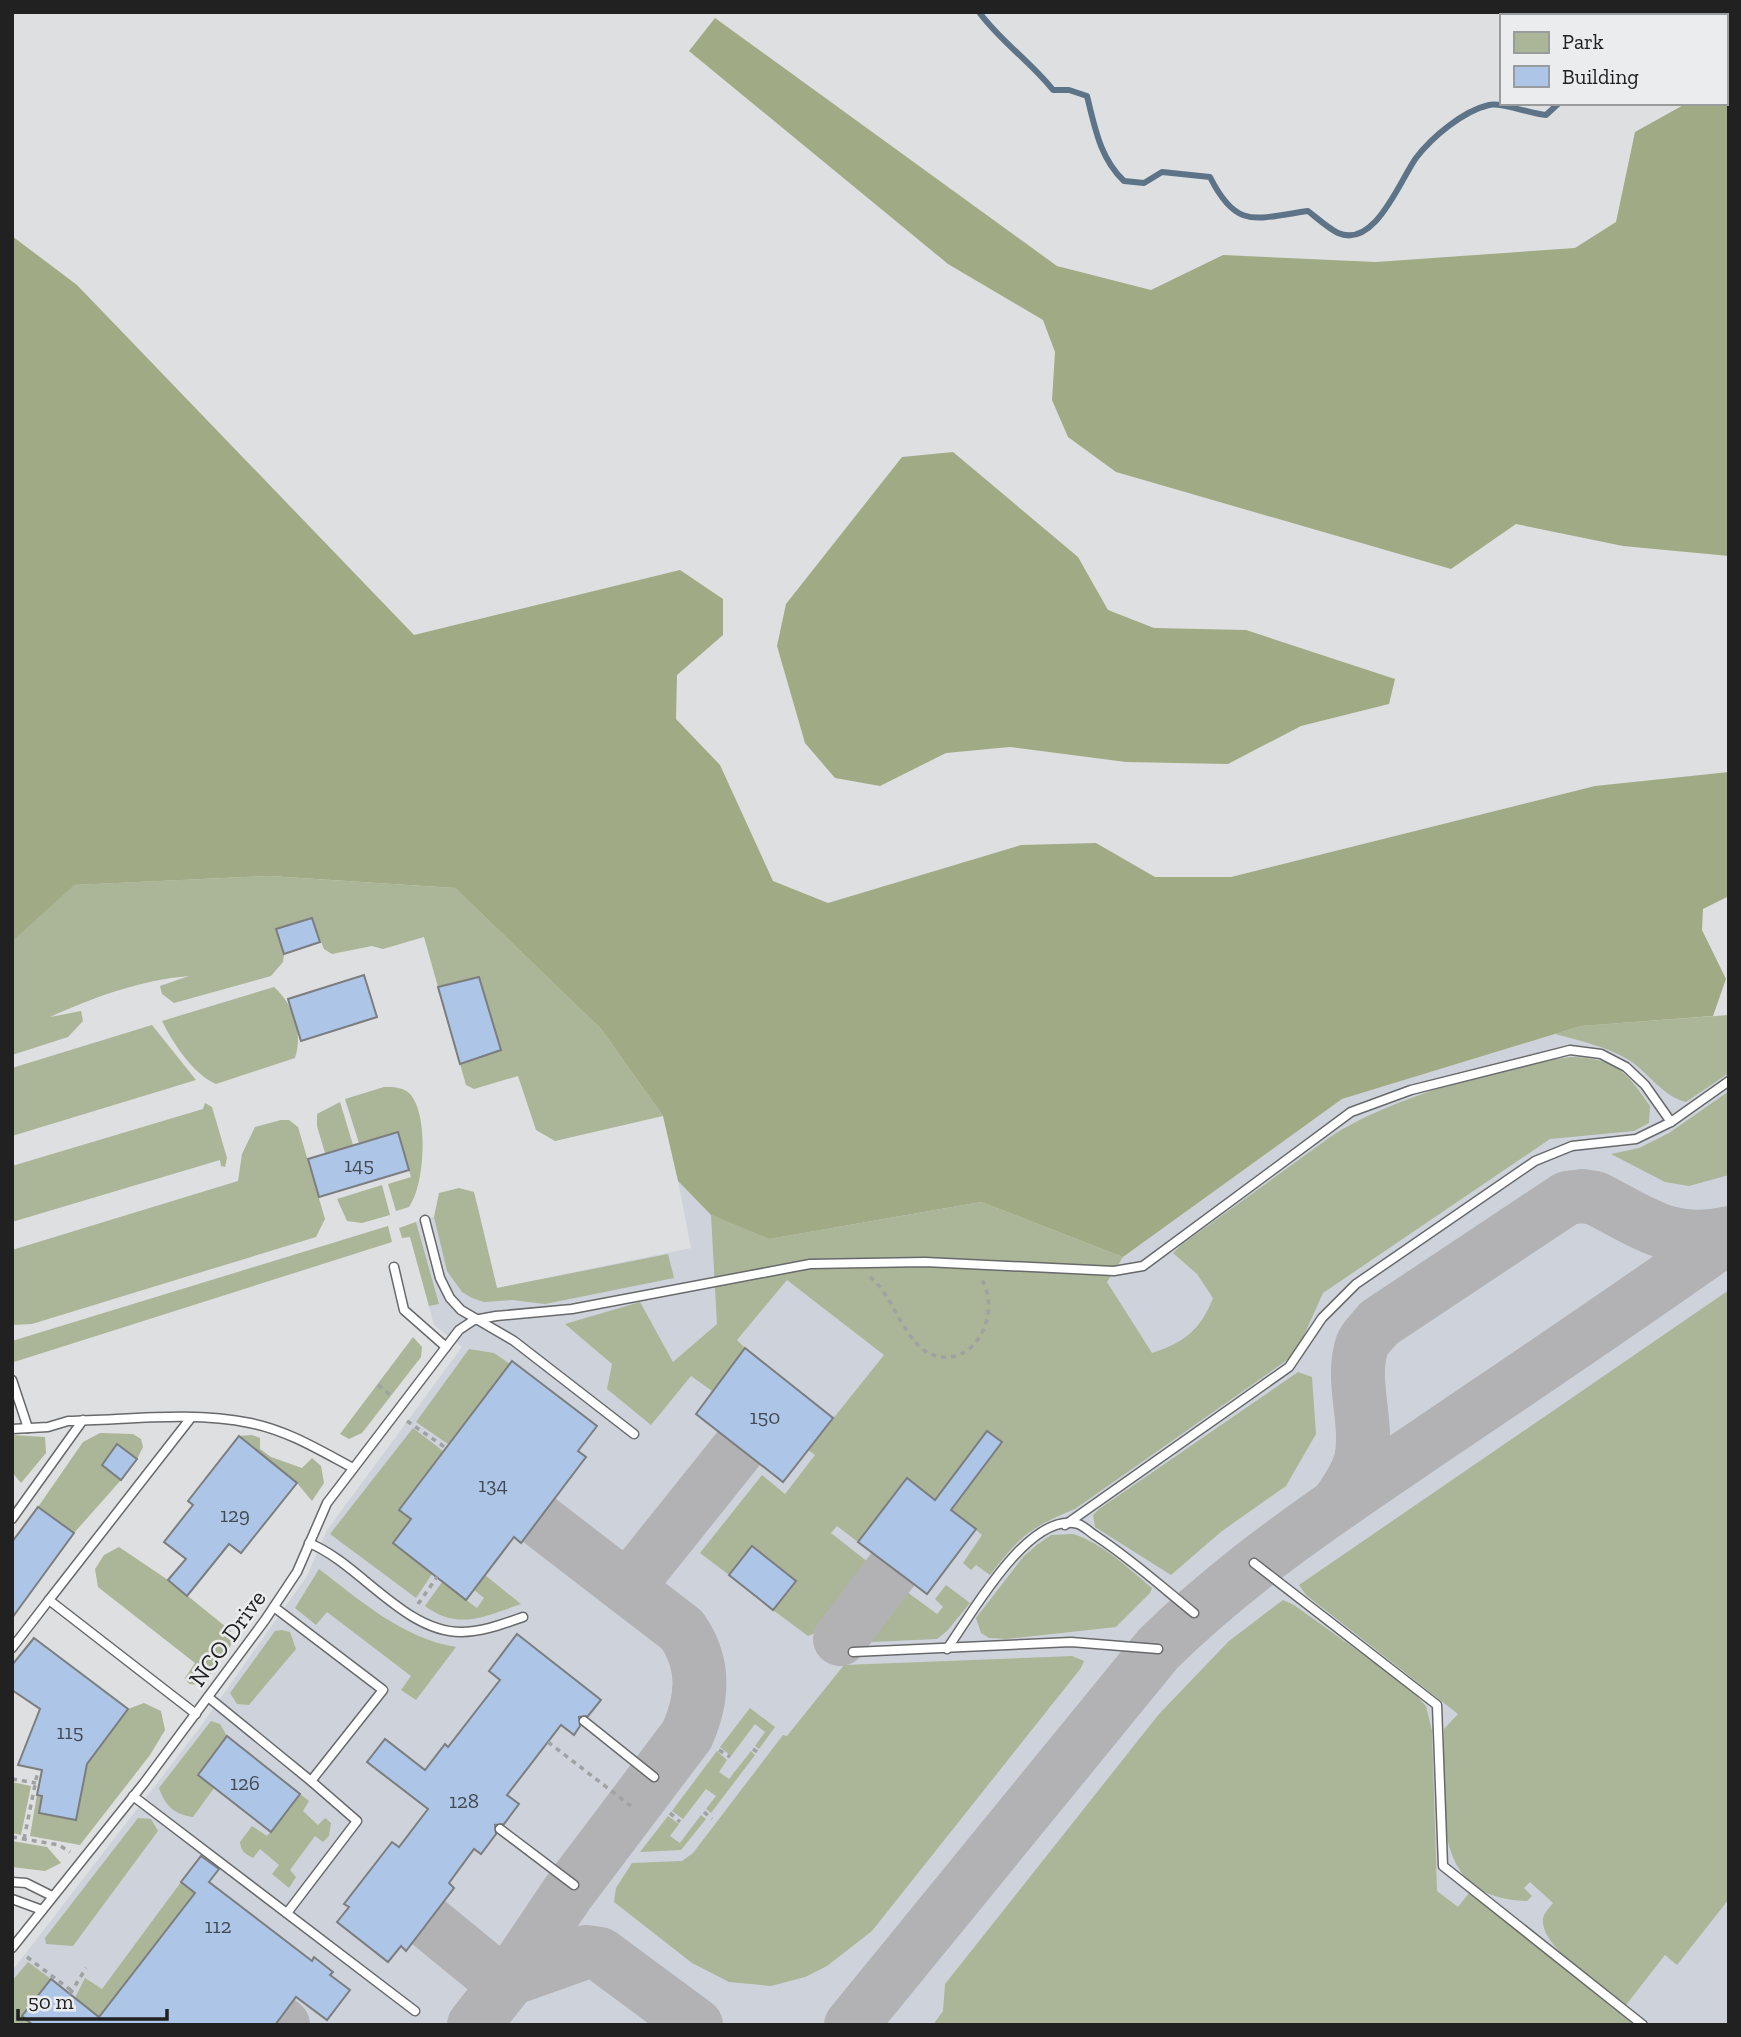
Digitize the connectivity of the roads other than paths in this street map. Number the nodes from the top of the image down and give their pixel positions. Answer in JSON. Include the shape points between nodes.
{"nodes":[{"id":1,"x":1729,"y":1081,"type":"edge"},
{"id":2,"x":1671,"y":1122,"type":"junction"},
{"id":3,"x":425,"y":1220,"type":"dead end"},
{"id":4,"x":394,"y":1267,"type":"dead end"},
{"id":5,"x":474,"y":1320,"type":"junction"},
{"id":6,"x":446,"y":1347,"type":"junction"},
{"id":7,"x":12,"y":1380,"type":"edge"},
{"id":8,"x":190,"y":1419,"type":"junction"},
{"id":9,"x":83,"y":1420,"type":"junction"},
{"id":10,"x":28,"y":1428,"type":"junction"},
{"id":11,"x":12,"y":1429,"type":"edge"},
{"id":12,"x":634,"y":1433,"type":"dead end"},
{"id":13,"x":353,"y":1468,"type":"junction"},
{"id":14,"x":12,"y":1519,"type":"edge"},
{"id":15,"x":1065,"y":1525,"type":"junction"},
{"id":16,"x":309,"y":1544,"type":"junction"},
{"id":17,"x":1254,"y":1563,"type":"dead end"},
{"id":18,"x":49,"y":1600,"type":"junction"},
{"id":19,"x":274,"y":1607,"type":"junction"},
{"id":20,"x":1194,"y":1613,"type":"dead end"},
{"id":21,"x":523,"y":1617,"type":"dead end"},
{"id":22,"x":12,"y":1648,"type":"edge"},
{"id":23,"x":1158,"y":1648,"type":"dead end"},
{"id":24,"x":947,"y":1649,"type":"junction"},
{"id":25,"x":853,"y":1652,"type":"dead end"},
{"id":26,"x":208,"y":1697,"type":"junction"},
{"id":27,"x":196,"y":1713,"type":"junction"},
{"id":28,"x":584,"y":1721,"type":"dead end"},
{"id":29,"x":654,"y":1777,"type":"dead end"},
{"id":30,"x":311,"y":1781,"type":"junction"},
{"id":31,"x":133,"y":1796,"type":"junction"},
{"id":32,"x":500,"y":1829,"type":"dead end"},
{"id":33,"x":12,"y":1882,"type":"edge"},
{"id":34,"x":574,"y":1885,"type":"dead end"},
{"id":35,"x":52,"y":1896,"type":"junction"},
{"id":36,"x":12,"y":1899,"type":"edge"},
{"id":37,"x":42,"y":1910,"type":"junction"},
{"id":38,"x":287,"y":1913,"type":"junction"},
{"id":39,"x":12,"y":1948,"type":"edge"},
{"id":40,"x":415,"y":2011,"type":"dead end"},
{"id":41,"x":1643,"y":2025,"type":"edge"}],
"edges":[{"from":1,"to":2,"type":"lane"},
{"from":2,"to":5,"type":"lane","via":[[1661,1103],[1626,1068],[1601,1054],[1570,1050],[1411,1090],[1351,1112],[1143,1266],[1114,1271],[962,1263],[841,1263]]},
{"from":2,"to":15,"type":"lane","via":[[1636,1139],[1572,1146],[1535,1161],[1356,1284],[1322,1318],[1289,1367]]},
{"from":3,"to":5,"type":"lane","via":[[440,1278],[450,1298]]},
{"from":4,"to":6,"type":"lane","via":[[404,1310]]},
{"from":5,"to":6,"type":"lane","name":"NCO Drive"},
{"from":5,"to":12,"type":"lane","via":[[514,1341]]},
{"from":6,"to":13,"type":"lane","name":"NCO Drive"},
{"from":7,"to":10,"type":"lane"},
{"from":8,"to":9,"type":"lane"},
{"from":8,"to":13,"type":"lane","via":[[252,1423],[304,1442]]},
{"from":8,"to":18,"type":"lane"},
{"from":9,"to":10,"type":"lane"},
{"from":9,"to":14,"type":"lane"},
{"from":10,"to":11,"type":"lane"},
{"from":13,"to":16,"type":"lane","name":"NCO Drive","via":[[327,1503]]},
{"from":15,"to":20,"type":"lane","via":[[1078,1524],[1101,1539]]},
{"from":15,"to":24,"type":"lane","via":[[1054,1525],[1033,1536],[1015,1553]]},
{"from":16,"to":19,"type":"lane","name":"NCO Drive","via":[[298,1572]]},
{"from":16,"to":21,"type":"lane","via":[[410,1614],[437,1627],[459,1632],[486,1629]]},
{"from":17,"to":41,"type":"lane","via":[[1437,1705],[1443,1866]]},
{"from":18,"to":22,"type":"lane"},
{"from":18,"to":27,"type":"lane"},
{"from":19,"to":26,"type":"lane","name":"NCO Drive"},
{"from":19,"to":30,"type":"lane","via":[[383,1690]]},
{"from":23,"to":24,"type":"lane","via":[[1071,1642]]},
{"from":24,"to":25,"type":"lane"},
{"from":26,"to":27,"type":"lane","name":"NCO Drive"},
{"from":26,"to":30,"type":"lane"},
{"from":27,"to":31,"type":"lane","name":"NCO Drive"},
{"from":28,"to":29,"type":"lane"},
{"from":30,"to":38,"type":"lane","via":[[357,1821]]},
{"from":31,"to":35,"type":"lane","name":"NCO Drive"},
{"from":31,"to":38,"type":"lane"},
{"from":32,"to":34,"type":"lane"},
{"from":33,"to":35,"type":"lane","via":[[26,1883]]},
{"from":35,"to":37,"type":"lane","name":"NCO Drive"},
{"from":36,"to":37,"type":"lane"},
{"from":37,"to":39,"type":"lane","name":"NCO Drive"},
{"from":38,"to":40,"type":"lane"}]}
